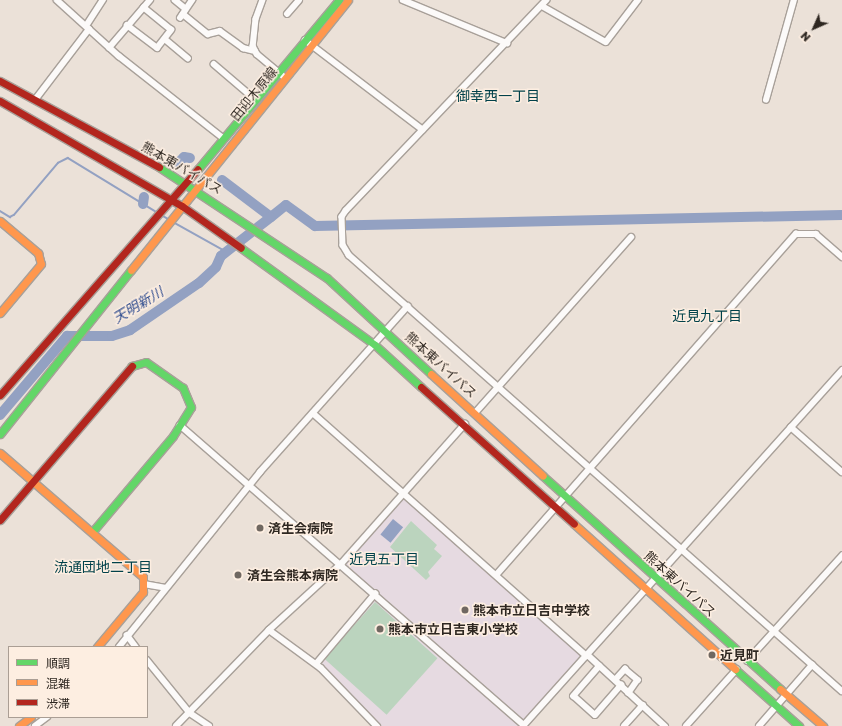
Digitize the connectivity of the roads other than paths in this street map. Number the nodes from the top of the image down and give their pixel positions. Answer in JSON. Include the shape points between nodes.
{"nodes":[{"id":1,"x":57,"y":0,"type":"edge"},
{"id":2,"x":103,"y":0,"type":"edge"},
{"id":3,"x":150,"y":0,"type":"edge"},
{"id":4,"x":175,"y":0,"type":"edge"},
{"id":5,"x":192,"y":0,"type":"edge"},
{"id":6,"x":263,"y":0,"type":"edge"},
{"id":7,"x":299,"y":0,"type":"edge"},
{"id":8,"x":339,"y":0,"type":"edge"},
{"id":9,"x":348,"y":0,"type":"edge"},
{"id":10,"x":403,"y":0,"type":"edge"},
{"id":11,"x":547,"y":0,"type":"edge"},
{"id":12,"x":638,"y":0,"type":"edge"},
{"id":13,"x":794,"y":0,"type":"edge"},
{"id":14,"x":542,"y":6,"type":"junction"},
{"id":15,"x":144,"y":8,"type":"junction"},
{"id":16,"x":183,"y":14,"type":"junction"},
{"id":17,"x":287,"y":14,"type":"dead end"},
{"id":18,"x":127,"y":25,"type":"junction"},
{"id":19,"x":88,"y":28,"type":"junction"},
{"id":20,"x":165,"y":39,"type":"junction"},
{"id":21,"x":308,"y":42,"type":"junction"},
{"id":22,"x":507,"y":43,"type":"junction"},
{"id":23,"x":109,"y":48,"type":"junction"},
{"id":24,"x":255,"y":51,"type":"junction"},
{"id":25,"x":188,"y":58,"type":"dead end"},
{"id":26,"x":214,"y":64,"type":"dead end"},
{"id":27,"x":281,"y":74,"type":"junction"},
{"id":28,"x":0,"y":80,"type":"edge"},
{"id":29,"x":35,"y":100,"type":"junction"},
{"id":30,"x":256,"y":100,"type":"junction"},
{"id":31,"x":766,"y":100,"type":"dead end"},
{"id":32,"x":0,"y":101,"type":"edge"},
{"id":33,"x":423,"y":130,"type":"junction"},
{"id":34,"x":222,"y":137,"type":"junction"},
{"id":35,"x":184,"y":181,"type":"junction"},
{"id":36,"x":195,"y":188,"type":"junction"},
{"id":37,"x":171,"y":199,"type":"junction"},
{"id":38,"x":182,"y":206,"type":"junction"},
{"id":39,"x":0,"y":221,"type":"edge"},
{"id":40,"x":632,"y":237,"type":"dead end"},
{"id":41,"x":842,"y":257,"type":"edge"},
{"id":42,"x":408,"y":306,"type":"junction"},
{"id":43,"x":0,"y":312,"type":"edge"},
{"id":44,"x":386,"y":332,"type":"junction"},
{"id":45,"x":375,"y":345,"type":"junction"},
{"id":46,"x":842,"y":370,"type":"edge"},
{"id":47,"x":498,"y":387,"type":"junction"},
{"id":48,"x":0,"y":395,"type":"edge"},
{"id":49,"x":313,"y":413,"type":"junction"},
{"id":50,"x":475,"y":413,"type":"junction"},
{"id":51,"x":465,"y":424,"type":"junction"},
{"id":52,"x":180,"y":425,"type":"junction"},
{"id":53,"x":791,"y":427,"type":"junction"},
{"id":54,"x":0,"y":434,"type":"edge"},
{"id":55,"x":0,"y":453,"type":"edge"},
{"id":56,"x":591,"y":469,"type":"junction"},
{"id":57,"x":842,"y":472,"type":"edge"},
{"id":58,"x":33,"y":482,"type":"junction"},
{"id":59,"x":251,"y":484,"type":"junction"},
{"id":60,"x":404,"y":492,"type":"junction"},
{"id":61,"x":567,"y":496,"type":"junction"},
{"id":62,"x":558,"y":506,"type":"junction"},
{"id":63,"x":0,"y":520,"type":"edge"},
{"id":64,"x":93,"y":531,"type":"junction"},
{"id":65,"x":682,"y":549,"type":"junction"},
{"id":66,"x":842,"y":556,"type":"edge"},
{"id":67,"x":341,"y":564,"type":"junction"},
{"id":68,"x":497,"y":574,"type":"junction"},
{"id":69,"x":655,"y":579,"type":"junction"},
{"id":70,"x":144,"y":584,"type":"junction"},
{"id":71,"x":166,"y":588,"type":"junction"},
{"id":72,"x":647,"y":589,"type":"junction"},
{"id":73,"x":375,"y":594,"type":"junction"},
{"id":74,"x":269,"y":630,"type":"junction"},
{"id":75,"x":774,"y":631,"type":"junction"},
{"id":76,"x":127,"y":635,"type":"junction"},
{"id":77,"x":97,"y":646,"type":"edge"},
{"id":78,"x":120,"y":646,"type":"edge"},
{"id":79,"x":135,"y":646,"type":"edge"},
{"id":80,"x":588,"y":656,"type":"junction"},
{"id":81,"x":148,"y":661,"type":"edge"},
{"id":82,"x":747,"y":661,"type":"junction"},
{"id":83,"x":316,"y":664,"type":"junction"},
{"id":84,"x":812,"y":665,"type":"junction"},
{"id":85,"x":600,"y":666,"type":"junction"},
{"id":86,"x":737,"y":669,"type":"junction"},
{"id":87,"x":615,"y":680,"type":"junction"},
{"id":88,"x":621,"y":685,"type":"junction"},
{"id":89,"x":842,"y":691,"type":"edge"},
{"id":90,"x":629,"y":693,"type":"junction"},
{"id":91,"x":786,"y":695,"type":"junction"},
{"id":92,"x":643,"y":705,"type":"junction"},
{"id":93,"x":776,"y":705,"type":"junction"},
{"id":94,"x":799,"y":707,"type":"junction"},
{"id":95,"x":190,"y":713,"type":"junction"},
{"id":96,"x":30,"y":718,"type":"edge"},
{"id":97,"x":46,"y":718,"type":"edge"},
{"id":98,"x":523,"y":725,"type":"edge"},
{"id":99,"x":663,"y":725,"type":"edge"},
{"id":100,"x":19,"y":726,"type":"edge"},
{"id":101,"x":35,"y":726,"type":"edge"},
{"id":102,"x":176,"y":726,"type":"edge"},
{"id":103,"x":209,"y":726,"type":"edge"},
{"id":104,"x":377,"y":726,"type":"edge"},
{"id":105,"x":624,"y":726,"type":"edge"},
{"id":106,"x":686,"y":726,"type":"edge"},
{"id":107,"x":759,"y":726,"type":"edge"},
{"id":108,"x":799,"y":726,"type":"edge"},
{"id":109,"x":818,"y":726,"type":"edge"},
{"id":110,"x":823,"y":726,"type":"edge"}],
"edges":[{"from":1,"to":19,"type":"street"},
{"from":2,"to":19,"type":"street"},
{"from":3,"to":15,"type":"street"},
{"from":4,"to":16,"type":"street"},
{"from":5,"to":16,"type":"street"},
{"from":6,"to":24,"type":"street","via":[[256,19]]},
{"from":7,"to":17,"type":"street"},
{"from":8,"to":21,"type":"main road","name":"田迎木原線"},
{"from":9,"to":21,"type":"main road","name":"田迎木原線"},
{"from":10,"to":22,"type":"street"},
{"from":11,"to":14,"type":"street"},
{"from":12,"to":14,"type":"street","via":[[606,42]]},
{"from":13,"to":31,"type":"street"},
{"from":14,"to":22,"type":"street"},
{"from":15,"to":18,"type":"street"},
{"from":15,"to":20,"type":"street","via":[[171,30]]},
{"from":16,"to":24,"type":"street","via":[[208,34],[220,31],[243,48]]},
{"from":18,"to":20,"type":"street","via":[[157,48]]},
{"from":18,"to":23,"type":"street"},
{"from":19,"to":23,"type":"street"},
{"from":19,"to":29,"type":"street"},
{"from":20,"to":25,"type":"street"},
{"from":21,"to":27,"type":"main road","name":"田迎木原線"},
{"from":21,"to":33,"type":"street"},
{"from":22,"to":33,"type":"street"},
{"from":23,"to":34,"type":"street","via":[[190,115]]},
{"from":24,"to":27,"type":"street"},
{"from":26,"to":30,"type":"street"},
{"from":27,"to":30,"type":"main road","name":"田迎木原線"},
{"from":27,"to":36,"type":"main road","name":"田迎木原線"},
{"from":28,"to":29,"type":"main road","name":"熊本東バイパス"},
{"from":29,"to":35,"type":"main road","name":"熊本東バイパス"},
{"from":30,"to":34,"type":"main road","name":"田迎木原線"},
{"from":32,"to":37,"type":"main road","name":"熊本東バイパス"},
{"from":33,"to":42,"type":"street","via":[[342,217],[343,245],[349,255]]},
{"from":34,"to":35,"type":"main road","name":"田迎木原線"},
{"from":35,"to":36,"type":"main road","name":"熊本東バイパス"},
{"from":35,"to":37,"type":"main road","name":"田迎木原線"},
{"from":36,"to":38,"type":"main road","name":"田迎木原線"},
{"from":36,"to":44,"type":"main road","name":"熊本東バイパス","via":[[327,278]]},
{"from":37,"to":38,"type":"main road","name":"熊本東バイパス"},
{"from":37,"to":48,"type":"main road","name":"田迎木原線","via":[[135,244]]},
{"from":38,"to":45,"type":"main road","name":"熊本東バイパス","via":[[313,297]]},
{"from":38,"to":54,"type":"main road","name":"田迎木原線"},
{"from":39,"to":43,"type":"main road","via":[[38,253],[41,264]]},
{"from":40,"to":47,"type":"street"},
{"from":41,"to":56,"type":"street","via":[[816,234],[796,234]]},
{"from":42,"to":44,"type":"street"},
{"from":42,"to":47,"type":"street"},
{"from":44,"to":45,"type":"street"},
{"from":44,"to":50,"type":"main road","name":"熊本東バイパス"},
{"from":45,"to":49,"type":"street"},
{"from":45,"to":51,"type":"main road","name":"熊本東バイパス"},
{"from":46,"to":53,"type":"street"},
{"from":47,"to":50,"type":"street"},
{"from":47,"to":56,"type":"street"},
{"from":49,"to":59,"type":"street"},
{"from":49,"to":60,"type":"street"},
{"from":50,"to":61,"type":"main road","name":"熊本東バイパス"},
{"from":51,"to":60,"type":"street"},
{"from":51,"to":62,"type":"main road","name":"熊本東バイパス"},
{"from":52,"to":58,"type":"main road","via":[[191,407],[188,394],[157,367],[146,362],[134,365]]},
{"from":52,"to":59,"type":"street"},
{"from":52,"to":64,"type":"main road"},
{"from":53,"to":57,"type":"street"},
{"from":53,"to":65,"type":"street"},
{"from":55,"to":58,"type":"main road"},
{"from":56,"to":61,"type":"street"},
{"from":56,"to":65,"type":"street"},
{"from":58,"to":63,"type":"main road"},
{"from":58,"to":64,"type":"main road"},
{"from":59,"to":67,"type":"street"},
{"from":59,"to":71,"type":"street"},
{"from":60,"to":67,"type":"street"},
{"from":60,"to":68,"type":"street"},
{"from":61,"to":62,"type":"street"},
{"from":61,"to":69,"type":"main road","name":"熊本東バイパス"},
{"from":62,"to":68,"type":"street"},
{"from":62,"to":72,"type":"main road","name":"熊本東バイパス"},
{"from":64,"to":70,"type":"main road","via":[[135,568]]},
{"from":65,"to":69,"type":"street"},
{"from":65,"to":75,"type":"street"},
{"from":66,"to":75,"type":"street"},
{"from":67,"to":73,"type":"street"},
{"from":67,"to":74,"type":"street"},
{"from":68,"to":80,"type":"street"},
{"from":69,"to":72,"type":"street"},
{"from":69,"to":82,"type":"main road","name":"熊本東バイパス"},
{"from":70,"to":71,"type":"street"},
{"from":70,"to":77,"type":"main road","via":[[136,602]]},
{"from":71,"to":76,"type":"street"},
{"from":72,"to":80,"type":"street"},
{"from":72,"to":86,"type":"main road","name":"熊本東バイパス"},
{"from":73,"to":83,"type":"street"},
{"from":73,"to":98,"type":"street"},
{"from":74,"to":83,"type":"street"},
{"from":74,"to":95,"type":"street"},
{"from":75,"to":82,"type":"street"},
{"from":75,"to":84,"type":"street"},
{"from":76,"to":78,"type":"street"},
{"from":76,"to":79,"type":"street"},
{"from":80,"to":85,"type":"street"},
{"from":80,"to":98,"type":"street"},
{"from":81,"to":95,"type":"street"},
{"from":82,"to":91,"type":"main road","name":"熊本東バイパス"},
{"from":83,"to":104,"type":"street"},
{"from":84,"to":89,"type":"street"},
{"from":84,"to":91,"type":"street"},
{"from":85,"to":87,"type":"street"},
{"from":85,"to":88,"type":"street","via":[[574,696],[595,715]]},
{"from":86,"to":93,"type":"main road","name":"熊本東バイパス"},
{"from":86,"to":106,"type":"street"},
{"from":87,"to":88,"type":"street"},
{"from":87,"to":90,"type":"street","via":[[625,669],[638,680]]},
{"from":88,"to":90,"type":"street"},
{"from":90,"to":92,"type":"street"},
{"from":91,"to":93,"type":"street"},
{"from":91,"to":94,"type":"main road","name":"熊本東バイパス"},
{"from":92,"to":99,"type":"street"},
{"from":92,"to":105,"type":"street"},
{"from":93,"to":107,"type":"street"},
{"from":93,"to":108,"type":"main road","name":"熊本東バイパス"},
{"from":94,"to":109,"type":"main road"},
{"from":94,"to":110,"type":"main road","name":"熊本東バイパス"},
{"from":95,"to":102,"type":"street"},
{"from":95,"to":103,"type":"street"},
{"from":96,"to":100,"type":"main road"},
{"from":97,"to":101,"type":"street"}]}
